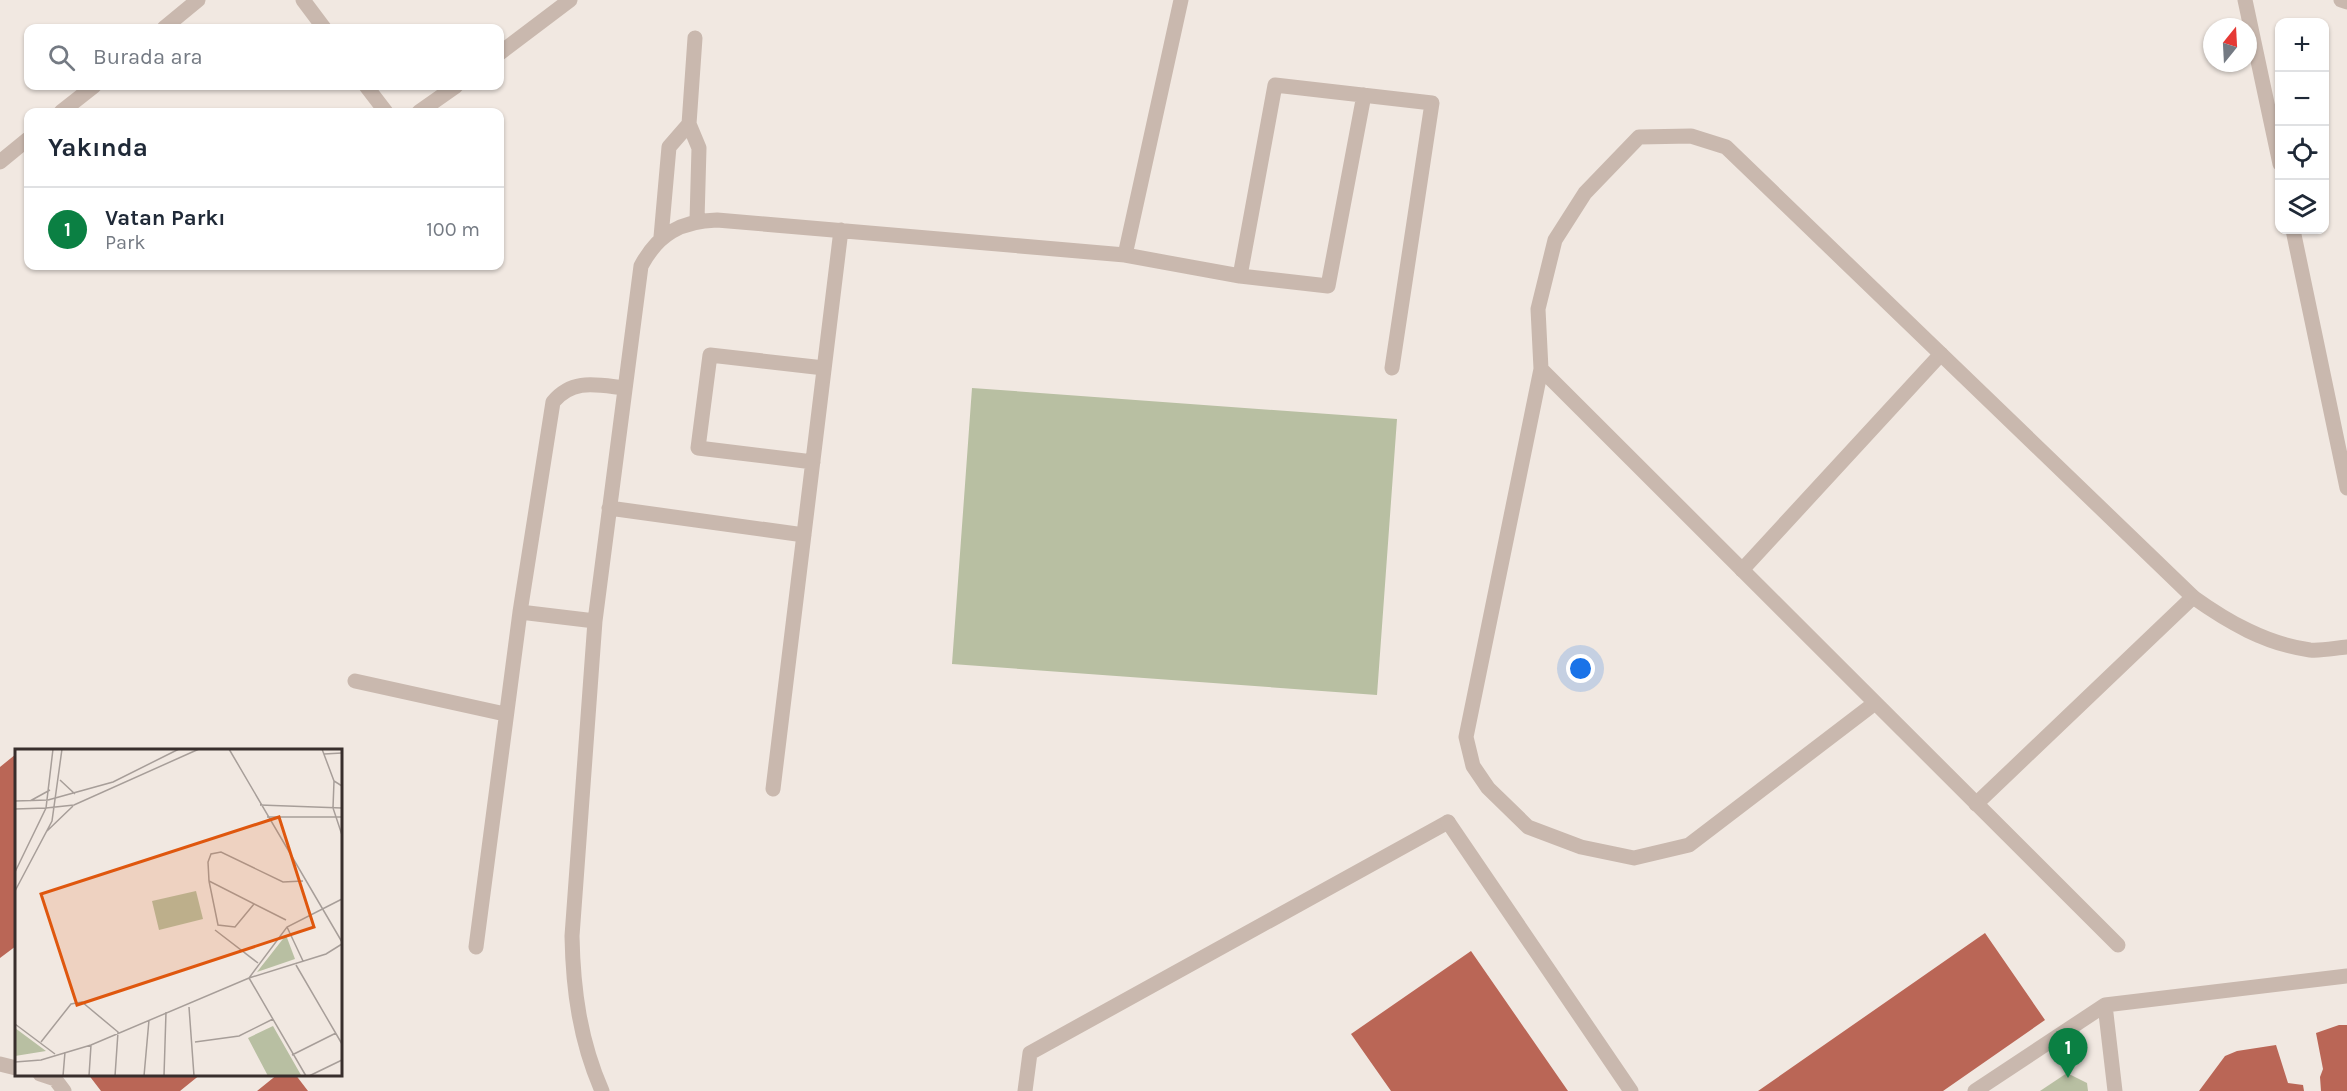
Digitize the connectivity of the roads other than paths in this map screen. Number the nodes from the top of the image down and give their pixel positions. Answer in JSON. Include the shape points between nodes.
{"nodes":[{"id":1,"x":198,"y":0,"type":"edge"},
{"id":2,"x":303,"y":0,"type":"edge"},
{"id":3,"x":570,"y":0,"type":"edge"},
{"id":4,"x":1181,"y":0,"type":"edge"},
{"id":5,"x":2246,"y":0,"type":"edge"},
{"id":6,"x":2341,"y":0,"type":"edge"},
{"id":7,"x":2347,"y":2,"type":"edge"},
{"id":8,"x":169,"y":24,"type":"edge"},
{"id":9,"x":321,"y":24,"type":"edge"},
{"id":10,"x":695,"y":38,"type":"dead end"},
{"id":11,"x":504,"y":50,"type":"edge"},
{"id":12,"x":89,"y":90,"type":"edge"},
{"id":13,"x":369,"y":90,"type":"edge"},
{"id":14,"x":450,"y":90,"type":"edge"},
{"id":15,"x":1364,"y":95,"type":"junction"},
{"id":16,"x":66,"y":108,"type":"edge"},
{"id":17,"x":383,"y":108,"type":"edge"},
{"id":18,"x":425,"y":108,"type":"edge"},
{"id":19,"x":689,"y":124,"type":"junction"},
{"id":20,"x":2275,"y":140,"type":"edge"},
{"id":21,"x":24,"y":142,"type":"edge"},
{"id":22,"x":0,"y":162,"type":"edge"},
{"id":23,"x":697,"y":220,"type":"junction"},
{"id":24,"x":841,"y":230,"type":"junction"},
{"id":25,"x":2294,"y":234,"type":"edge"},
{"id":26,"x":661,"y":237,"type":"junction"},
{"id":27,"x":1125,"y":255,"type":"junction"},
{"id":28,"x":1240,"y":276,"type":"junction"},
{"id":29,"x":1941,"y":354,"type":"junction"},
{"id":30,"x":824,"y":368,"type":"junction"},
{"id":31,"x":1392,"y":368,"type":"dead end"},
{"id":32,"x":1541,"y":369,"type":"junction"},
{"id":33,"x":625,"y":388,"type":"junction"},
{"id":34,"x":813,"y":462,"type":"junction"},
{"id":35,"x":2347,"y":488,"type":"edge"},
{"id":36,"x":609,"y":508,"type":"junction"},
{"id":37,"x":804,"y":535,"type":"junction"},
{"id":38,"x":1743,"y":570,"type":"junction"},
{"id":39,"x":2193,"y":597,"type":"junction"},
{"id":40,"x":520,"y":612,"type":"junction"},
{"id":41,"x":595,"y":621,"type":"junction"},
{"id":42,"x":2347,"y":647,"type":"edge"},
{"id":43,"x":355,"y":681,"type":"dead end"},
{"id":44,"x":1875,"y":703,"type":"junction"},
{"id":45,"x":505,"y":714,"type":"junction"},
{"id":46,"x":772,"y":789,"type":"dead end"},
{"id":47,"x":1976,"y":804,"type":"junction"},
{"id":48,"x":2118,"y":945,"type":"dead end"},
{"id":49,"x":476,"y":947,"type":"dead end"},
{"id":50,"x":2347,"y":976,"type":"edge"},
{"id":51,"x":2105,"y":1005,"type":"junction"},
{"id":52,"x":0,"y":1064,"type":"edge"},
{"id":53,"x":15,"y":1068,"type":"edge"},
{"id":54,"x":46,"y":1076,"type":"edge"},
{"id":55,"x":64,"y":1091,"type":"edge"},
{"id":56,"x":602,"y":1091,"type":"edge"},
{"id":57,"x":1025,"y":1091,"type":"edge"},
{"id":58,"x":1631,"y":1091,"type":"edge"},
{"id":59,"x":1975,"y":1091,"type":"edge"},
{"id":60,"x":2115,"y":1091,"type":"edge"}],
"edges":[{"from":1,"to":8,"type":"street"},
{"from":2,"to":9,"type":"street"},
{"from":3,"to":11,"type":"street"},
{"from":4,"to":27,"type":"street"},
{"from":5,"to":20,"type":"street"},
{"from":6,"to":7,"type":"street"},
{"from":10,"to":19,"type":"street"},
{"from":12,"to":16,"type":"street"},
{"from":13,"to":17,"type":"street"},
{"from":14,"to":18,"type":"street"},
{"from":15,"to":28,"type":"street","via":[[1328,286]]},
{"from":15,"to":28,"type":"street","via":[[1275,85]]},
{"from":15,"to":31,"type":"street","via":[[1432,103]]},
{"from":19,"to":23,"type":"street","via":[[699,148]]},
{"from":19,"to":26,"type":"street","via":[[669,147]]},
{"from":21,"to":22,"type":"street"},
{"from":23,"to":24,"type":"street"},
{"from":23,"to":26,"type":"street"},
{"from":24,"to":27,"type":"street"},
{"from":24,"to":30,"type":"street"},
{"from":25,"to":35,"type":"street"},
{"from":26,"to":33,"type":"street","via":[[641,266]]},
{"from":27,"to":28,"type":"street"},
{"from":29,"to":32,"type":"street","via":[[1726,147],[1691,136],[1638,137],[1585,193],[1555,240],[1539,309]]},
{"from":29,"to":38,"type":"street"},
{"from":29,"to":39,"type":"street"},
{"from":30,"to":34,"type":"street"},
{"from":30,"to":34,"type":"street","via":[[710,355],[698,448]]},
{"from":32,"to":38,"type":"street"},
{"from":32,"to":44,"type":"street","via":[[1466,737],[1473,766],[1488,788],[1528,827],[1581,847],[1634,858],[1689,845]]},
{"from":33,"to":36,"type":"street"},
{"from":33,"to":40,"type":"street","via":[[586,383],[572,386],[553,402]]},
{"from":34,"to":37,"type":"street"},
{"from":36,"to":37,"type":"street"},
{"from":36,"to":41,"type":"street"},
{"from":37,"to":46,"type":"street"},
{"from":38,"to":44,"type":"street"},
{"from":39,"to":42,"type":"street","via":[[2250,632],[2281,643],[2312,650]]},
{"from":39,"to":47,"type":"street"},
{"from":40,"to":41,"type":"street"},
{"from":40,"to":45,"type":"street"},
{"from":41,"to":56,"type":"street","via":[[572,936],[573,977],[586,1048]]},
{"from":43,"to":45,"type":"street"},
{"from":44,"to":47,"type":"street"},
{"from":45,"to":49,"type":"street"},
{"from":47,"to":48,"type":"street"},
{"from":50,"to":51,"type":"street"},
{"from":51,"to":59,"type":"street"},
{"from":51,"to":60,"type":"street"},
{"from":52,"to":53,"type":"street"},
{"from":54,"to":55,"type":"street","via":[[55,1079]]},
{"from":57,"to":58,"type":"street","via":[[1030,1053],[1448,822]]}]}
